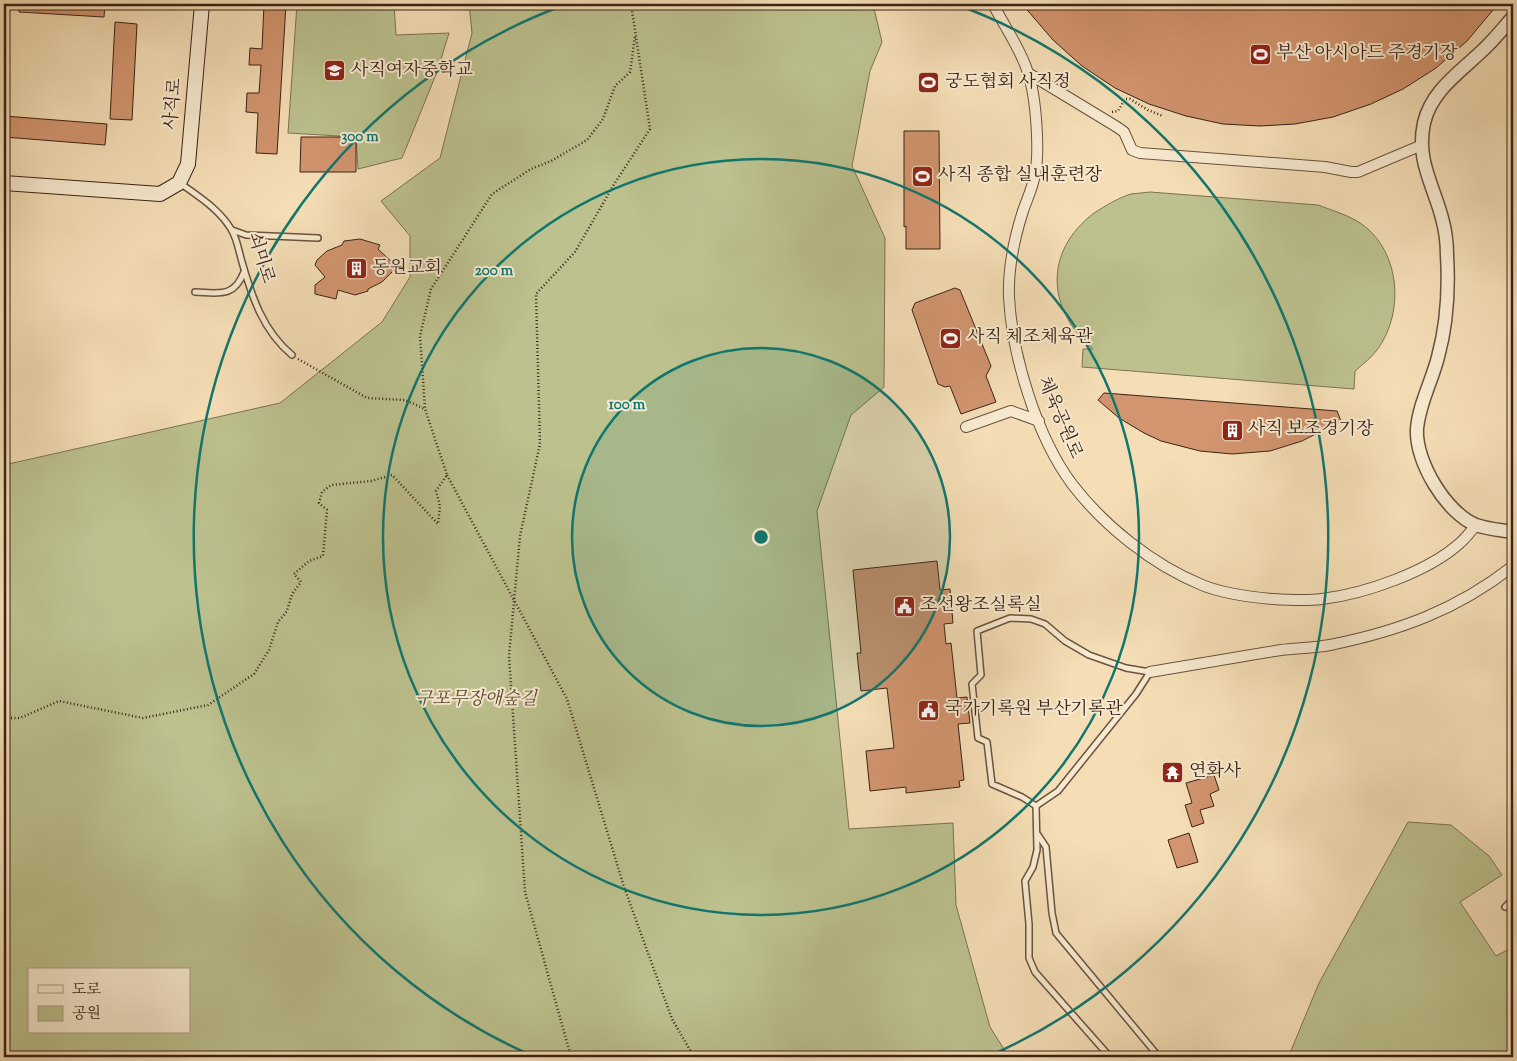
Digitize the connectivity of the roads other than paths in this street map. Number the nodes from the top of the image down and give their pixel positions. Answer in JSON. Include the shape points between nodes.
{"nodes":[{"id":1,"x":202,"y":4,"type":"edge"},
{"id":2,"x":993,"y":4,"type":"edge"},
{"id":3,"x":1513,"y":16,"type":"edge"},
{"id":4,"x":1028,"y":73,"type":"junction"},
{"id":5,"x":1422,"y":145,"type":"junction"},
{"id":6,"x":4,"y":183,"type":"edge"},
{"id":7,"x":179,"y":183,"type":"junction"},
{"id":8,"x":232,"y":230,"type":"junction"},
{"id":9,"x":318,"y":238,"type":"dead end"},
{"id":10,"x":245,"y":272,"type":"junction"},
{"id":11,"x":195,"y":292,"type":"dead end"},
{"id":12,"x":292,"y":355,"type":"road end"},
{"id":13,"x":1039,"y":422,"type":"junction"},
{"id":14,"x":966,"y":427,"type":"dead end"},
{"id":15,"x":1476,"y":525,"type":"junction"},
{"id":16,"x":1513,"y":532,"type":"edge"},
{"id":17,"x":1513,"y":566,"type":"edge"},
{"id":18,"x":1150,"y":672,"type":"junction"},
{"id":19,"x":1036,"y":806,"type":"junction"},
{"id":20,"x":1037,"y":834,"type":"junction"},
{"id":21,"x":1513,"y":899,"type":"edge"},
{"id":22,"x":1504,"y":907,"type":"dead end"},
{"id":23,"x":1110,"y":1057,"type":"edge"},
{"id":24,"x":1159,"y":1057,"type":"edge"}],
"edges":[{"from":1,"to":7,"type":"main road","name":"사직로","via":[[188,164]]},
{"from":2,"to":4,"type":"street","name":"체육공원로"},
{"from":3,"to":5,"type":"street","via":[[1489,45],[1441,89],[1430,105]]},
{"from":4,"to":5,"type":"street","via":[[1124,132],[1132,150],[1140,153],[1358,172]]},
{"from":4,"to":13,"type":"street","name":"체육공원로","via":[[1037,142],[1036,172],[1015,238],[1009,296],[1018,358]]},
{"from":5,"to":15,"type":"street","via":[[1424,164],[1442,219],[1448,254],[1448,293],[1438,358],[1417,430],[1420,453],[1442,496],[1456,512]]},
{"from":6,"to":7,"type":"main road","via":[[160,194]]},
{"from":7,"to":8,"type":"lane","name":"쇠미로","via":[[215,208]]},
{"from":8,"to":9,"type":"lane","via":[[246,235]]},
{"from":8,"to":10,"type":"lane","name":"쇠미로"},
{"from":10,"to":11,"type":"lane","via":[[240,283],[231,290]]},
{"from":10,"to":12,"type":"lane","name":"쇠미로","via":[[268,330]]},
{"from":13,"to":14,"type":"street","via":[[1011,411]]},
{"from":13,"to":15,"type":"street","name":"체육공원로","via":[[1072,484],[1116,532],[1172,570],[1202,585],[1232,594],[1320,600],[1378,586],[1436,559],[1460,543]]},
{"from":15,"to":16,"type":"street"},
{"from":17,"to":18,"type":"street","via":[[1430,617],[1390,630],[1328,645]]},
{"from":18,"to":19,"type":"lane","via":[[1058,791]]},
{"from":18,"to":19,"type":"lane","via":[[1090,656],[1046,624],[1031,620],[1010,618],[977,631],[981,676],[972,684],[978,738],[987,742],[992,784]]},
{"from":19,"to":20,"type":"lane"},
{"from":20,"to":23,"type":"lane","via":[[1033,868],[1025,881],[1030,958],[1034,972]]},
{"from":20,"to":24,"type":"lane","via":[[1046,847],[1056,933]]},
{"from":21,"to":22,"type":"lane"}]}
